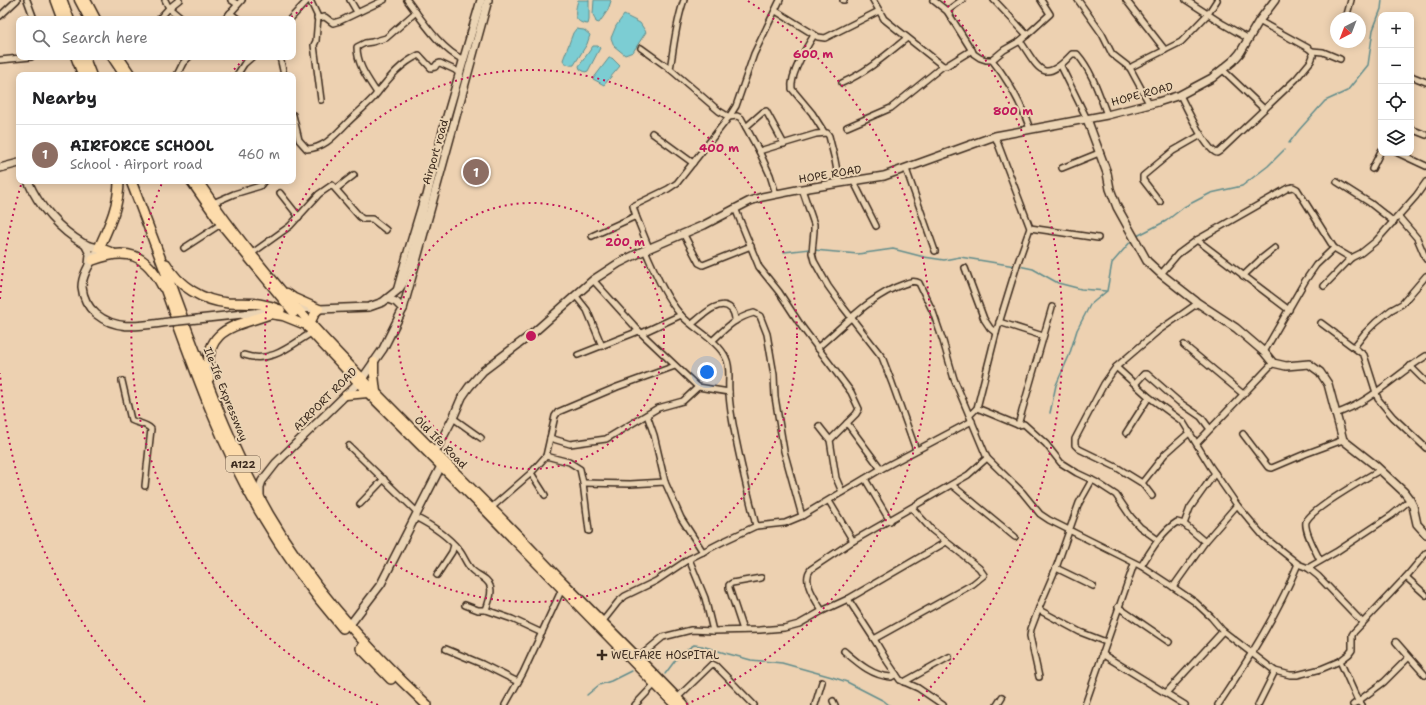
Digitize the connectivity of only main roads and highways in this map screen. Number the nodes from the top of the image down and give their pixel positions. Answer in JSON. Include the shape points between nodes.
{"nodes":[{"id":1,"x":54,"y":0,"type":"edge"},
{"id":2,"x":62,"y":0,"type":"edge"},
{"id":3,"x":79,"y":0,"type":"edge"},
{"id":4,"x":86,"y":0,"type":"edge"},
{"id":5,"x":61,"y":16,"type":"edge"},
{"id":6,"x":68,"y":16,"type":"edge"},
{"id":7,"x":87,"y":16,"type":"edge"},
{"id":8,"x":94,"y":16,"type":"edge"},
{"id":9,"x":77,"y":60,"type":"edge"},
{"id":10,"x":85,"y":60,"type":"edge"},
{"id":11,"x":114,"y":60,"type":"edge"},
{"id":12,"x":121,"y":60,"type":"edge"},
{"id":13,"x":82,"y":72,"type":"edge"},
{"id":14,"x":90,"y":72,"type":"edge"},
{"id":15,"x":122,"y":72,"type":"edge"},
{"id":16,"x":129,"y":72,"type":"edge"},
{"id":17,"x":119,"y":184,"type":"edge"},
{"id":18,"x":127,"y":184,"type":"edge"},
{"id":19,"x":132,"y":184,"type":"edge"},
{"id":20,"x":193,"y":184,"type":"edge"},
{"id":21,"x":200,"y":184,"type":"edge"},
{"id":22,"x":152,"y":236,"type":"junction"},
{"id":23,"x":112,"y":253,"type":"junction"},
{"id":24,"x":91,"y":264,"type":"road end"},
{"id":25,"x":278,"y":290,"type":"junction"},
{"id":26,"x":168,"y":296,"type":"junction"},
{"id":27,"x":269,"y":309,"type":"junction"},
{"id":28,"x":289,"y":309,"type":"junction"},
{"id":29,"x":308,"y":327,"type":"junction"},
{"id":30,"x":374,"y":362,"type":"road end"},
{"id":31,"x":372,"y":392,"type":"junction"},
{"id":32,"x":346,"y":394,"type":"road end"},
{"id":33,"x":214,"y":400,"type":"junction"},
{"id":34,"x":612,"y":636,"type":"junction"},
{"id":35,"x":676,"y":701,"type":"edge"},
{"id":36,"x":416,"y":704,"type":"edge"},
{"id":37,"x":427,"y":705,"type":"edge"},
{"id":38,"x":684,"y":705,"type":"edge"}],
"edges":[{"from":1,"to":5,"type":"highway"},
{"from":2,"to":6,"type":"highway"},
{"from":3,"to":7,"type":"main road"},
{"from":4,"to":8,"type":"main road"},
{"from":9,"to":13,"type":"highway"},
{"from":10,"to":14,"type":"highway"},
{"from":11,"to":15,"type":"main road"},
{"from":12,"to":16,"type":"main road"},
{"from":17,"to":23,"type":"highway","via":[[114,215],[98,248]]},
{"from":18,"to":26,"type":"highway","name":"Ile-Ife Expressway","number":"A122"},
{"from":19,"to":22,"type":"highway","name":"Ile-Ife Expressway","number":"A122"},
{"from":20,"to":25,"type":"main road","name":"Old Ife Road","via":[[221,224]]},
{"from":21,"to":25,"type":"main road","name":"Old Ife Road"},
{"from":22,"to":27,"type":"highway","via":[[170,270],[182,283],[198,294],[222,302],[261,303]]},
{"from":22,"to":33,"type":"highway","name":"Ile-Ife Expressway","number":"A122"},
{"from":23,"to":24,"type":"highway"},
{"from":23,"to":26,"type":"highway","via":[[126,253],[149,265]]},
{"from":25,"to":27,"type":"main road"},
{"from":25,"to":28,"type":"main road","name":"Old Ife Road"},
{"from":25,"to":29,"type":"main road","via":[[319,309]]},
{"from":26,"to":36,"type":"highway","name":"Ile-Ife Expressway","number":"A122","via":[[218,427],[248,491],[273,534],[311,589],[343,628]]},
{"from":27,"to":28,"type":"highway"},
{"from":27,"to":29,"type":"main road"},
{"from":27,"to":33,"type":"highway","via":[[231,327],[214,341],[208,355],[208,363]]},
{"from":28,"to":29,"type":"main road","name":"Old Ife Road"},
{"from":29,"to":31,"type":"main road","name":"Old Ife Road"},
{"from":30,"to":31,"type":"main road"},
{"from":31,"to":32,"type":"main road"},
{"from":31,"to":34,"type":"main road","name":"Old Ife Road","via":[[441,466]]},
{"from":31,"to":34,"type":"main road","name":"Old Ife Road","via":[[603,621]]},
{"from":33,"to":37,"type":"highway","name":"Ile-Ife Expressway","number":"A122","via":[[260,498],[311,578],[349,626]]},
{"from":34,"to":35,"type":"main road","name":"Old Ife Road","via":[[638,658]]},
{"from":34,"to":35,"type":"main road","name":"Old Ife Road","via":[[655,684]]},
{"from":35,"to":38,"type":"main road","name":"Old Ife Road"}]}
